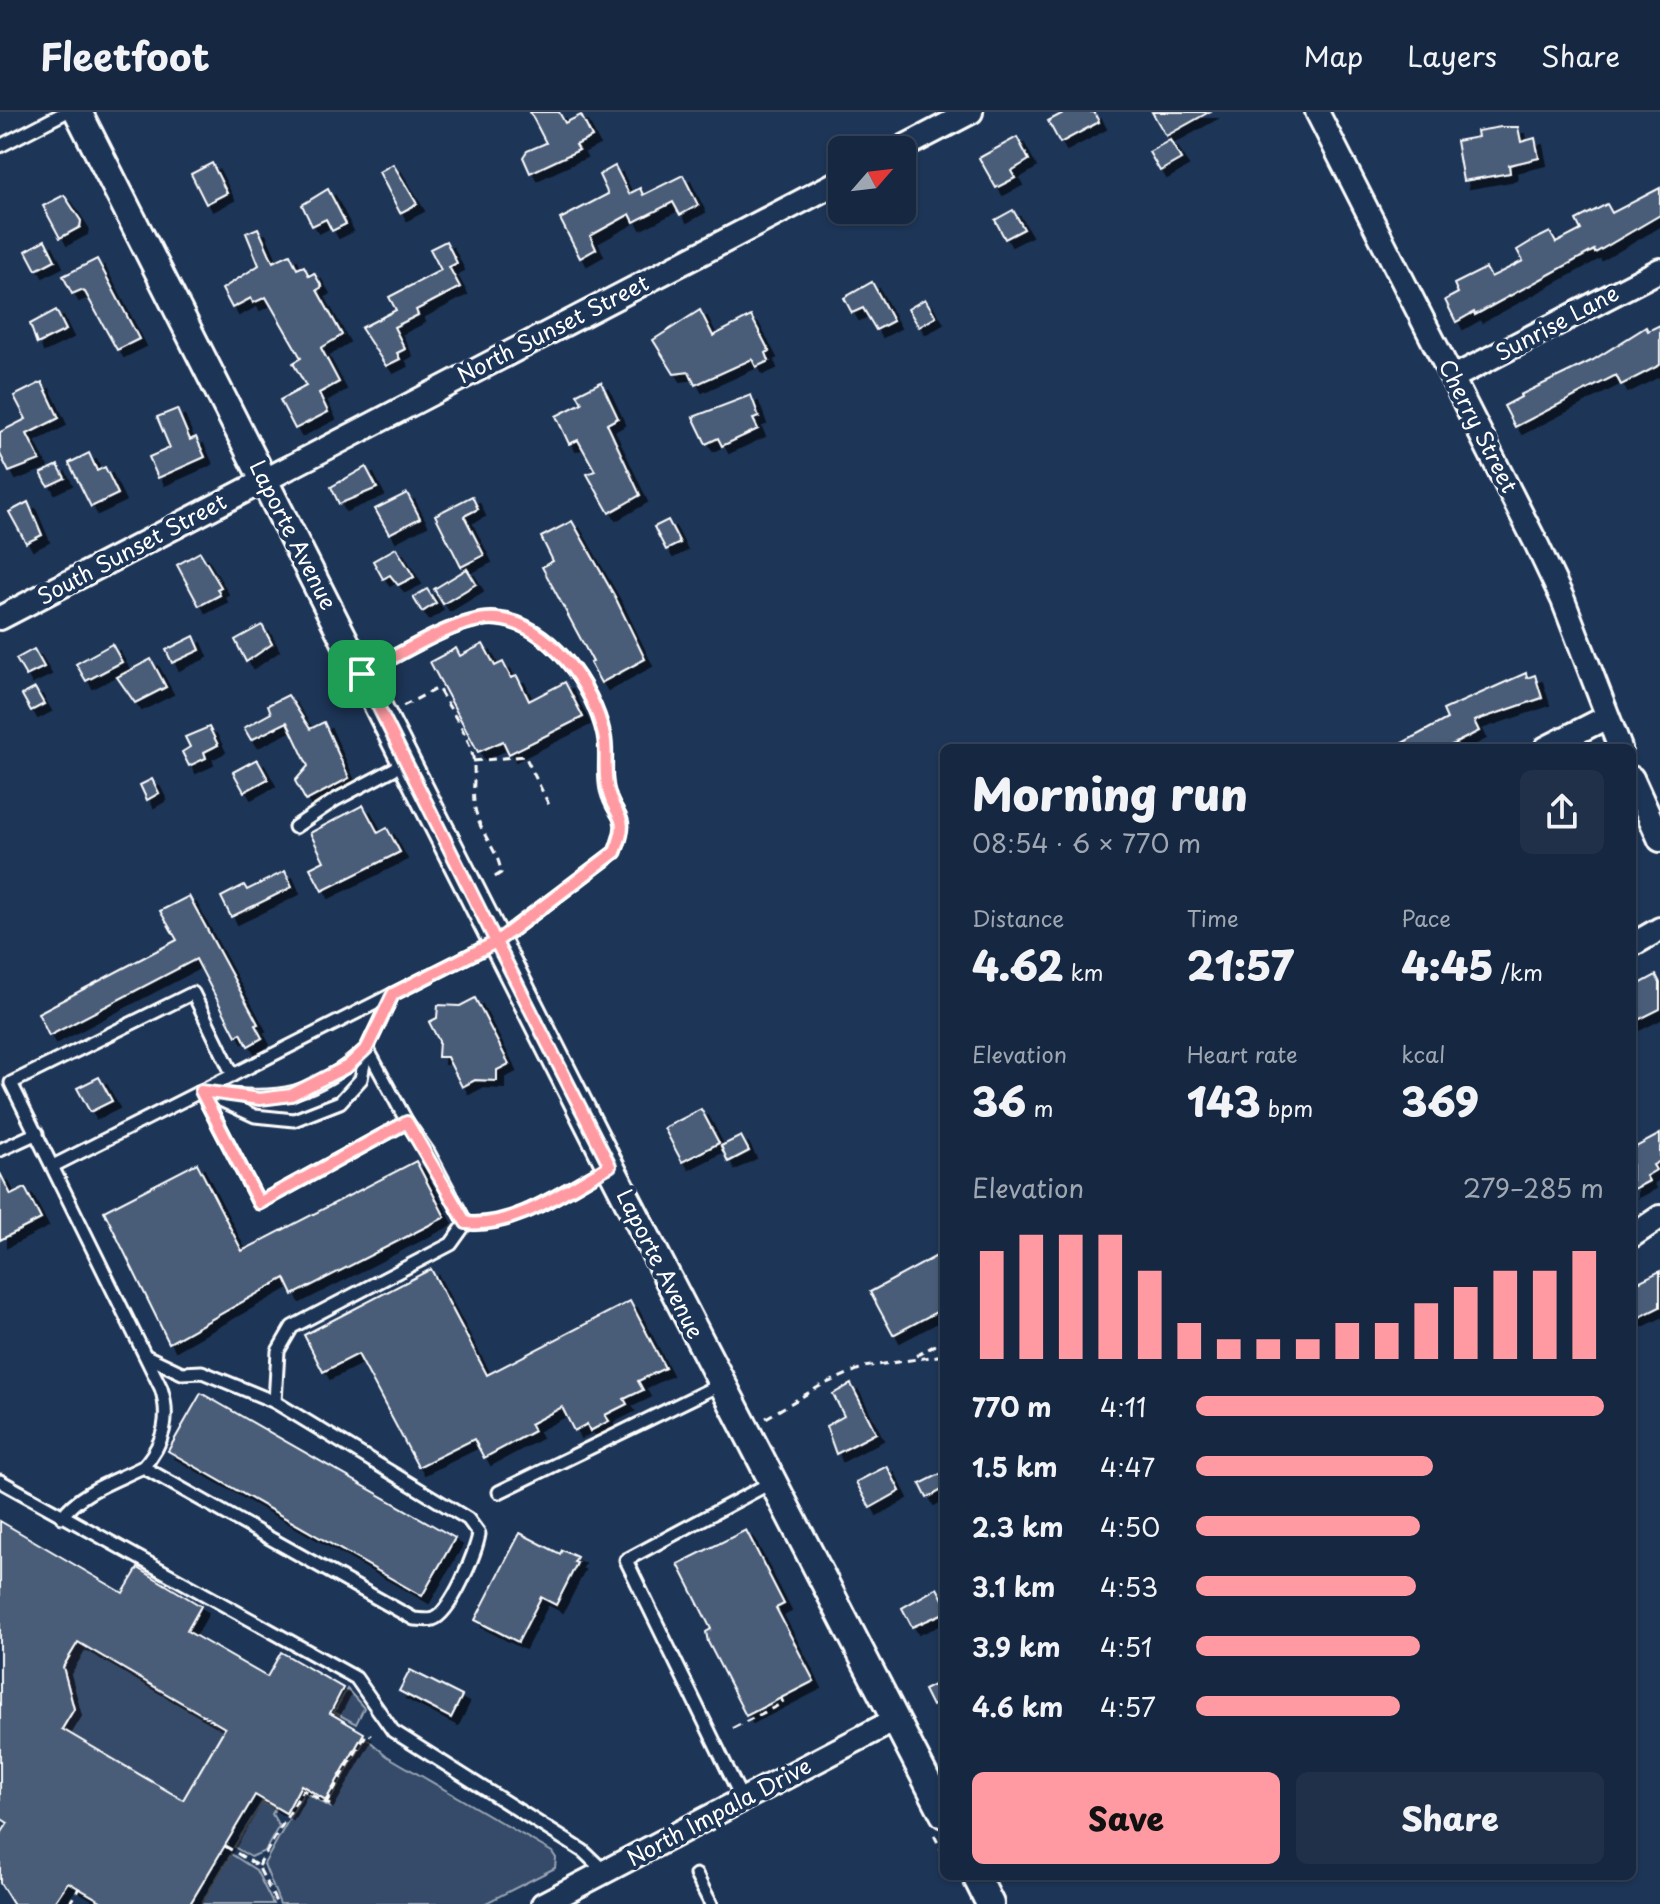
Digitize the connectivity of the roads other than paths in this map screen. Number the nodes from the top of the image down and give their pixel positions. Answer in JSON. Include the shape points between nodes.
{"nodes":[{"id":1,"x":66,"y":112,"type":"edge"},
{"id":2,"x":78,"y":112,"type":"edge"},
{"id":3,"x":971,"y":112,"type":"edge"},
{"id":4,"x":1317,"y":112,"type":"edge"},
{"id":5,"x":916,"y":141,"type":"edge"},
{"id":6,"x":0,"y":146,"type":"edge"},
{"id":7,"x":828,"y":187,"type":"edge"},
{"id":8,"x":1660,"y":270,"type":"edge"},
{"id":9,"x":1454,"y":377,"type":"junction"},
{"id":10,"x":265,"y":479,"type":"junction"},
{"id":11,"x":0,"y":618,"type":"edge"},
{"id":12,"x":362,"y":674,"type":"junction"},
{"id":13,"x":1607,"y":717,"type":"junction"},
{"id":14,"x":1554,"y":744,"type":"edge"},
{"id":15,"x":1618,"y":744,"type":"edge"},
{"id":16,"x":405,"y":763,"type":"junction"},
{"id":17,"x":1636,"y":787,"type":"edge"},
{"id":18,"x":295,"y":827,"type":"dead end"},
{"id":19,"x":1660,"y":840,"type":"edge"},
{"id":20,"x":1660,"y":929,"type":"edge"},
{"id":21,"x":496,"y":942,"type":"junction"},
{"id":22,"x":1636,"y":943,"type":"edge"},
{"id":23,"x":393,"y":994,"type":"junction"},
{"id":24,"x":367,"y":1048,"type":"junction"},
{"id":25,"x":233,"y":1075,"type":"junction"},
{"id":26,"x":201,"y":1091,"type":"junction"},
{"id":27,"x":407,"y":1122,"type":"junction"},
{"id":28,"x":37,"y":1133,"type":"junction"},
{"id":29,"x":0,"y":1150,"type":"edge"},
{"id":30,"x":53,"y":1166,"type":"junction"},
{"id":31,"x":610,"y":1166,"type":"junction"},
{"id":32,"x":1660,"y":1217,"type":"edge"},
{"id":33,"x":466,"y":1223,"type":"junction"},
{"id":34,"x":1636,"y":1233,"type":"edge"},
{"id":35,"x":146,"y":1356,"type":"junction"},
{"id":36,"x":722,"y":1383,"type":"junction"},
{"id":37,"x":275,"y":1402,"type":"junction"},
{"id":38,"x":143,"y":1467,"type":"junction"},
{"id":39,"x":0,"y":1481,"type":"edge"},
{"id":40,"x":772,"y":1482,"type":"junction"},
{"id":41,"x":499,"y":1492,"type":"dead end"},
{"id":42,"x":62,"y":1517,"type":"junction"},
{"id":43,"x":895,"y":1720,"type":"junction"},
{"id":44,"x":742,"y":1799,"type":"junction"},
{"id":45,"x":940,"y":1806,"type":"edge"},
{"id":46,"x":605,"y":1872,"type":"junction"},
{"id":47,"x":696,"y":1875,"type":"dead end"},
{"id":48,"x":978,"y":1880,"type":"edge"},
{"id":49,"x":543,"y":1904,"type":"edge"},
{"id":50,"x":711,"y":1904,"type":"edge"},
{"id":51,"x":990,"y":1904,"type":"edge"}],
"edges":[{"from":1,"to":6,"type":"lane"},
{"from":2,"to":10,"type":"street","name":"Laporte Avenue"},
{"from":3,"to":5,"type":"street"},
{"from":4,"to":9,"type":"street","name":"Cherry Street"},
{"from":7,"to":10,"type":"street","name":"North Sunset Street"},
{"from":8,"to":9,"type":"street","name":"Sunrise Lane"},
{"from":9,"to":13,"type":"street","name":"Cherry Street","via":[[1563,600]]},
{"from":10,"to":11,"type":"street","name":"South Sunset Street"},
{"from":10,"to":12,"type":"street","name":"Laporte Avenue"},
{"from":12,"to":16,"type":"street","name":"Laporte Avenue"},
{"from":12,"to":21,"type":"lane","via":[[466,623],[495,618],[537,632],[578,676],[604,735],[608,793],[622,817],[622,835],[615,852],[595,869]]},
{"from":13,"to":14,"type":"street"},
{"from":13,"to":15,"type":"street","name":"Cherry Street"},
{"from":16,"to":18,"type":"lane"},
{"from":16,"to":21,"type":"street","name":"Laporte Avenue"},
{"from":17,"to":19,"type":"street"},
{"from":20,"to":22,"type":"street"},
{"from":21,"to":23,"type":"lane"},
{"from":21,"to":31,"type":"street","name":"Laporte Avenue"},
{"from":23,"to":24,"type":"lane"},
{"from":23,"to":25,"type":"lane"},
{"from":24,"to":26,"type":"lane","via":[[348,1066],[291,1095],[260,1099]]},
{"from":24,"to":26,"type":"lane","via":[[361,1079],[340,1102],[294,1120],[255,1116]]},
{"from":24,"to":27,"type":"lane"},
{"from":25,"to":26,"type":"lane"},
{"from":25,"to":28,"type":"lane","via":[[193,993],[11,1083]]},
{"from":26,"to":27,"type":"lane","via":[[259,1203]]},
{"from":26,"to":30,"type":"lane"},
{"from":27,"to":33,"type":"lane"},
{"from":28,"to":29,"type":"lane"},
{"from":28,"to":30,"type":"lane"},
{"from":30,"to":35,"type":"lane"},
{"from":31,"to":33,"type":"lane","via":[[510,1219],[488,1226]]},
{"from":31,"to":36,"type":"street","name":"Laporte Avenue"},
{"from":32,"to":34,"type":"street"},
{"from":33,"to":37,"type":"lane","via":[[451,1244],[292,1327],[278,1351]]},
{"from":35,"to":37,"type":"lane"},
{"from":35,"to":38,"type":"lane","via":[[167,1406],[155,1454]]},
{"from":36,"to":40,"type":"street","name":"Laporte Avenue"},
{"from":36,"to":41,"type":"lane"},
{"from":37,"to":38,"type":"lane","via":[[468,1519],[479,1534],[476,1552],[444,1611],[433,1619],[414,1619]]},
{"from":38,"to":42,"type":"lane","via":[[88,1495]]},
{"from":39,"to":42,"type":"lane"},
{"from":40,"to":43,"type":"street","name":"Laporte Avenue"},
{"from":40,"to":44,"type":"lane","via":[[626,1560]]},
{"from":42,"to":46,"type":"lane","via":[[356,1678],[393,1731],[583,1851]]},
{"from":43,"to":44,"type":"street","name":"North Impala Drive"},
{"from":43,"to":45,"type":"street","name":"Laporte Avenue"},
{"from":44,"to":46,"type":"street","name":"North Impala Drive"},
{"from":46,"to":49,"type":"street","name":"North Impala Drive"},
{"from":47,"to":50,"type":"lane"},
{"from":48,"to":51,"type":"street"}]}
